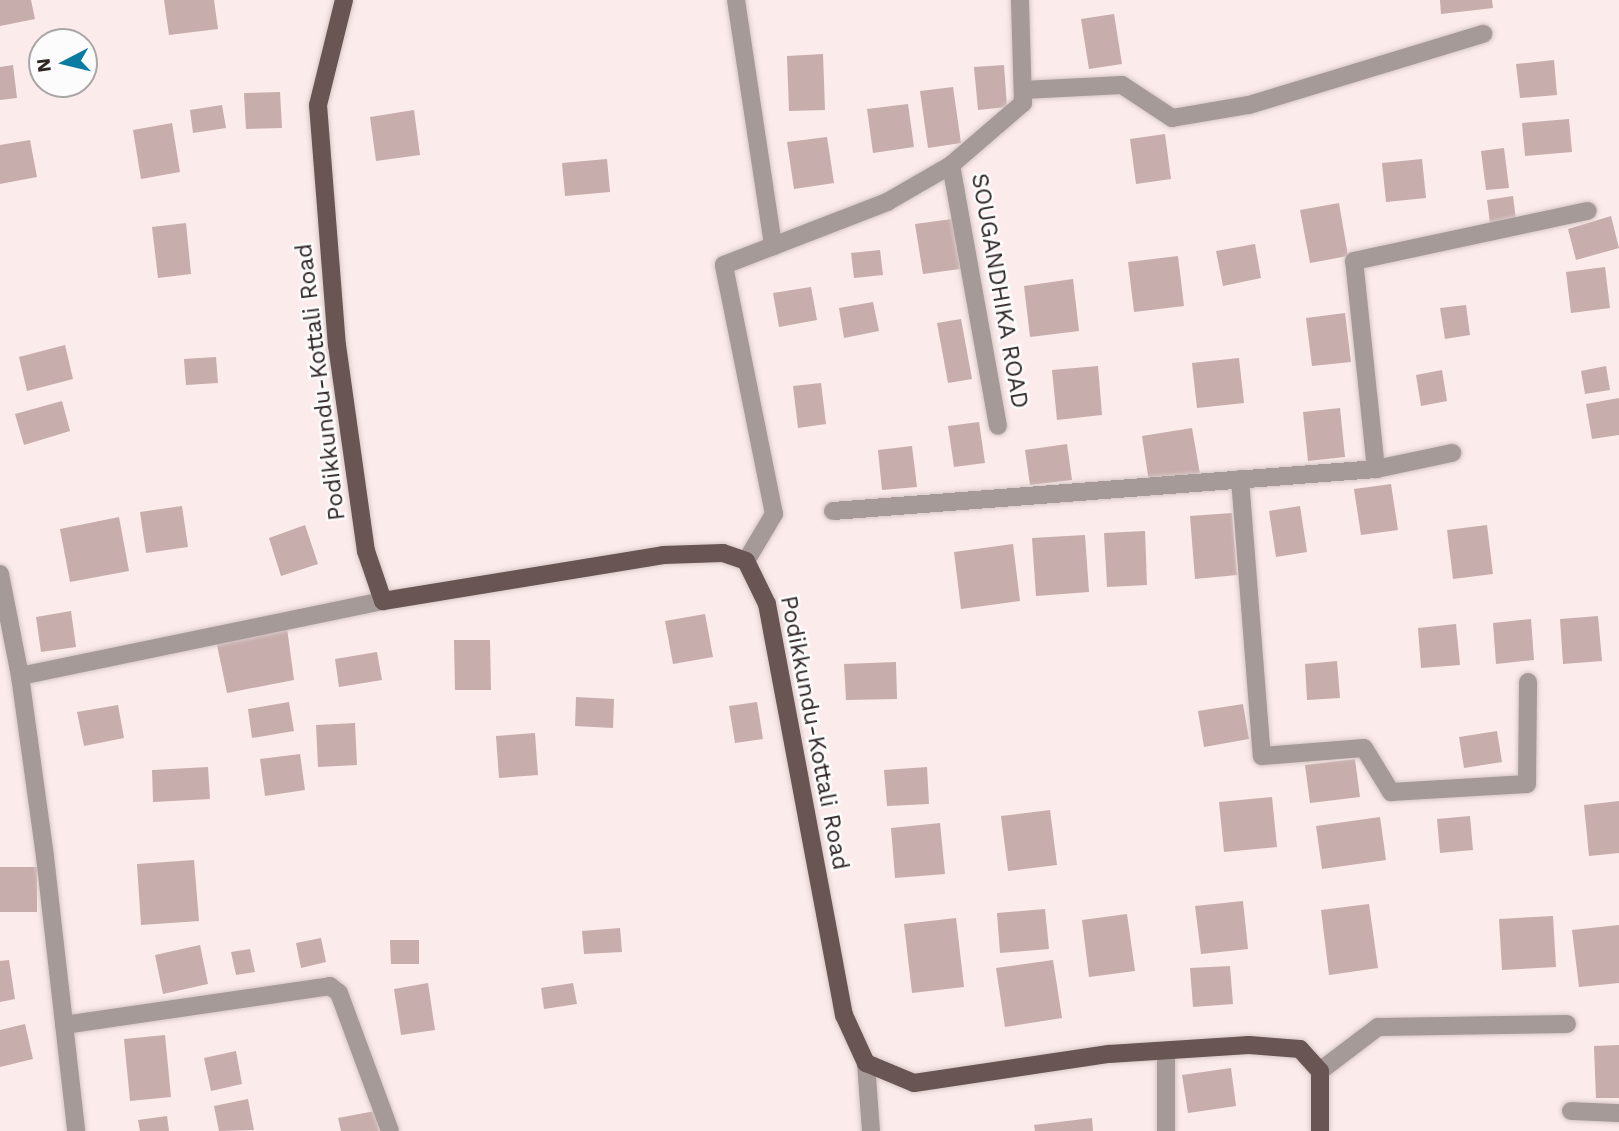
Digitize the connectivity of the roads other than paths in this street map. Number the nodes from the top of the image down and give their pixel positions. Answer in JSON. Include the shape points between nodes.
{"nodes":[{"id":1,"x":344,"y":0,"type":"edge"},
{"id":2,"x":736,"y":0,"type":"edge"},
{"id":3,"x":1020,"y":0,"type":"edge"},
{"id":4,"x":1483,"y":34,"type":"dead end"},
{"id":5,"x":1023,"y":90,"type":"junction"},
{"id":6,"x":951,"y":165,"type":"junction"},
{"id":7,"x":1588,"y":211,"type":"dead end"},
{"id":8,"x":773,"y":246,"type":"junction"},
{"id":9,"x":998,"y":426,"type":"dead end"},
{"id":10,"x":1452,"y":453,"type":"dead end"},
{"id":11,"x":1376,"y":469,"type":"junction"},
{"id":12,"x":1240,"y":479,"type":"junction"},
{"id":13,"x":833,"y":511,"type":"dead end"},
{"id":14,"x":746,"y":561,"type":"junction"},
{"id":15,"x":0,"y":573,"type":"edge"},
{"id":16,"x":383,"y":601,"type":"junction"},
{"id":17,"x":20,"y":676,"type":"junction"},
{"id":18,"x":1528,"y":682,"type":"dead end"},
{"id":19,"x":64,"y":1024,"type":"junction"},
{"id":20,"x":1567,"y":1024,"type":"dead end"},
{"id":21,"x":1166,"y":1051,"type":"junction"},
{"id":22,"x":866,"y":1063,"type":"junction"},
{"id":23,"x":1321,"y":1071,"type":"junction"},
{"id":24,"x":1571,"y":1111,"type":"dead end"},
{"id":25,"x":1619,"y":1113,"type":"edge"},
{"id":26,"x":76,"y":1131,"type":"edge"},
{"id":27,"x":390,"y":1131,"type":"edge"},
{"id":28,"x":871,"y":1131,"type":"edge"},
{"id":29,"x":1166,"y":1131,"type":"edge"},
{"id":30,"x":1320,"y":1131,"type":"edge"}],
"edges":[{"from":1,"to":16,"type":"main road","name":"Podikkundu-Kottali Road","via":[[318,105],[337,345],[366,551]]},
{"from":2,"to":8,"type":"street"},
{"from":3,"to":5,"type":"street"},
{"from":4,"to":5,"type":"street","via":[[1248,106],[1172,118],[1122,85]]},
{"from":5,"to":6,"type":"street","via":[[1023,103]]},
{"from":6,"to":8,"type":"street","via":[[887,202]]},
{"from":6,"to":9,"type":"street","name":"SOUGANDHIKA ROAD"},
{"from":7,"to":11,"type":"street","via":[[1354,261]]},
{"from":8,"to":14,"type":"street","via":[[724,265],[774,514]]},
{"from":10,"to":11,"type":"street"},
{"from":11,"to":12,"type":"street"},
{"from":12,"to":13,"type":"street"},
{"from":12,"to":18,"type":"street","via":[[1262,756],[1364,748],[1391,792],[1527,784]]},
{"from":14,"to":16,"type":"main road","via":[[723,553],[663,555]]},
{"from":14,"to":22,"type":"main road","name":"Podikkundu-Kottali Road","via":[[767,604],[844,1015]]},
{"from":15,"to":17,"type":"street"},
{"from":16,"to":17,"type":"street"},
{"from":17,"to":19,"type":"street"},
{"from":19,"to":26,"type":"street"},
{"from":19,"to":27,"type":"street","via":[[330,986],[339,993]]},
{"from":20,"to":23,"type":"street","via":[[1378,1027]]},
{"from":21,"to":22,"type":"main road","via":[[1109,1054],[914,1083]]},
{"from":21,"to":23,"type":"main road","via":[[1249,1045],[1300,1049]]},
{"from":21,"to":29,"type":"street"},
{"from":22,"to":28,"type":"street"},
{"from":23,"to":30,"type":"main road"},
{"from":24,"to":25,"type":"street"}]}
